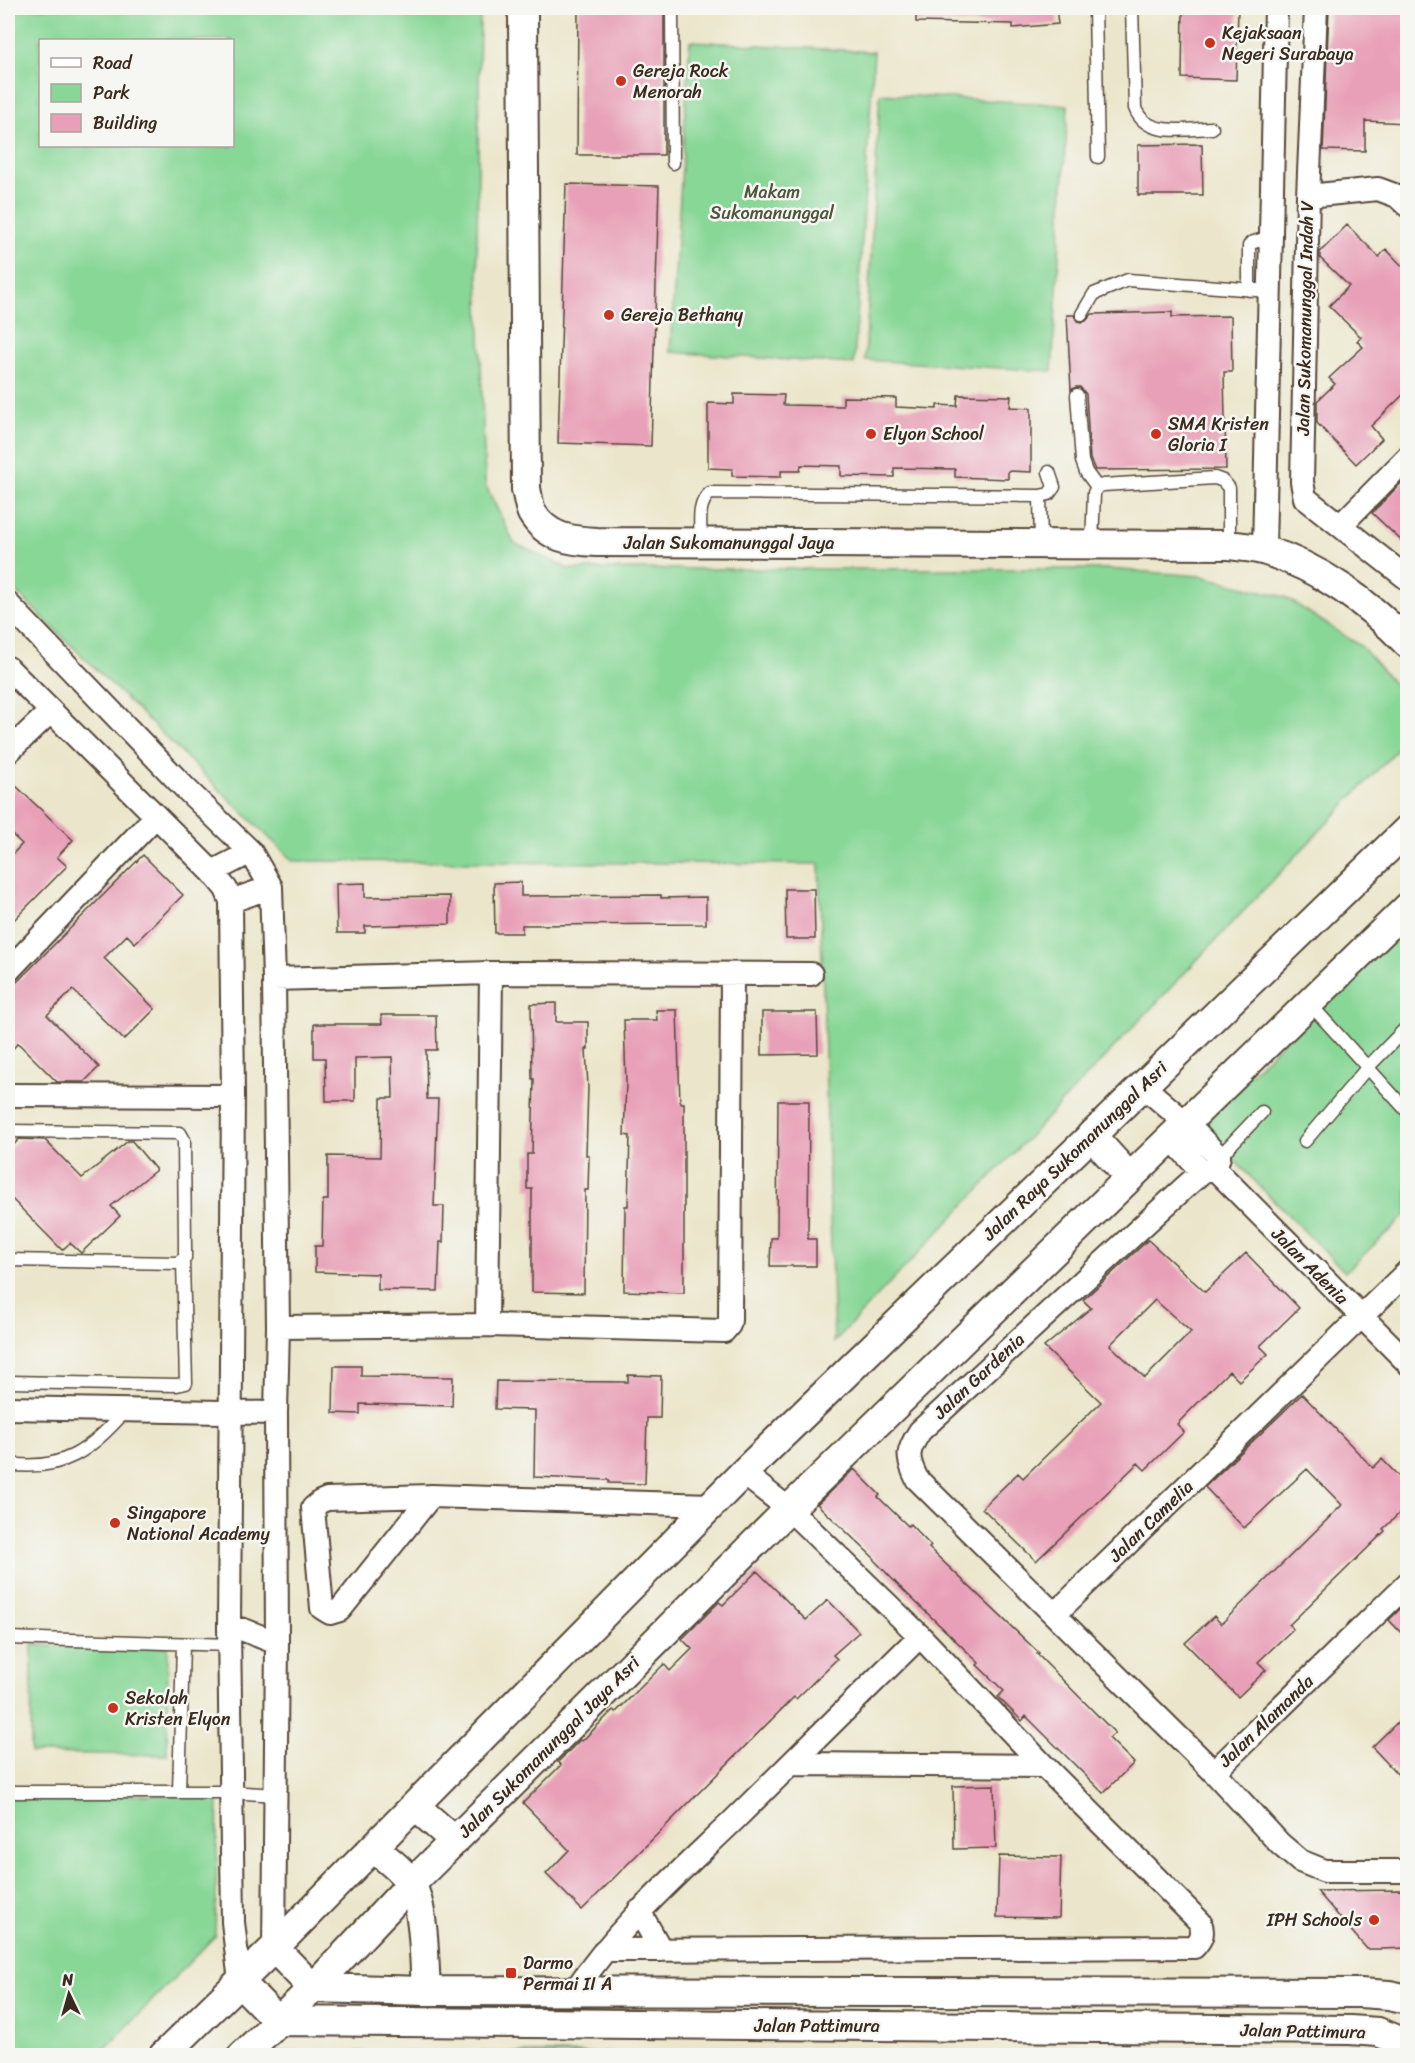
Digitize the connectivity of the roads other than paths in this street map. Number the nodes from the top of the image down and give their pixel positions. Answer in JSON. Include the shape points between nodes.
{"nodes":[{"id":1,"x":672,"y":8,"type":"edge"},
{"id":2,"x":1095,"y":8,"type":"edge"},
{"id":3,"x":1132,"y":8,"type":"edge"},
{"id":4,"x":1276,"y":8,"type":"edge"},
{"id":5,"x":1316,"y":8,"type":"edge"},
{"id":6,"x":523,"y":9,"type":"edge"},
{"id":7,"x":1212,"y":128,"type":"dead end"},
{"id":8,"x":1098,"y":156,"type":"dead end"},
{"id":9,"x":673,"y":163,"type":"dead end"},
{"id":10,"x":1308,"y":196,"type":"junction"},
{"id":11,"x":1407,"y":206,"type":"edge"},
{"id":12,"x":1259,"y":290,"type":"junction"},
{"id":13,"x":1082,"y":314,"type":"dead end"},
{"id":14,"x":1077,"y":395,"type":"dead end"},
{"id":15,"x":1407,"y":457,"type":"edge"},
{"id":16,"x":1050,"y":472,"type":"dead end"},
{"id":17,"x":1097,"y":488,"type":"junction"},
{"id":18,"x":1040,"y":496,"type":"junction"},
{"id":19,"x":1341,"y":525,"type":"junction"},
{"id":20,"x":701,"y":543,"type":"junction"},
{"id":21,"x":1041,"y":544,"type":"junction"},
{"id":22,"x":1092,"y":544,"type":"junction"},
{"id":23,"x":1229,"y":545,"type":"junction"},
{"id":24,"x":1264,"y":550,"type":"junction"},
{"id":25,"x":1407,"y":579,"type":"edge"},
{"id":26,"x":8,"y":604,"type":"edge"},
{"id":27,"x":1407,"y":644,"type":"edge"},
{"id":28,"x":8,"y":668,"type":"edge"},
{"id":29,"x":51,"y":711,"type":"junction"},
{"id":30,"x":8,"y":752,"type":"edge"},
{"id":31,"x":156,"y":816,"type":"junction"},
{"id":32,"x":1407,"y":829,"type":"edge"},
{"id":33,"x":251,"y":852,"type":"junction"},
{"id":34,"x":212,"y":872,"type":"junction"},
{"id":35,"x":271,"y":886,"type":"junction"},
{"id":36,"x":231,"y":901,"type":"junction"},
{"id":37,"x":1407,"y":908,"type":"edge"},
{"id":38,"x":8,"y":971,"type":"edge"},
{"id":39,"x":491,"y":973,"type":"junction"},
{"id":40,"x":732,"y":974,"type":"junction"},
{"id":41,"x":811,"y":974,"type":"dead end"},
{"id":42,"x":274,"y":979,"type":"junction"},
{"id":43,"x":1309,"y":1003,"type":"junction"},
{"id":44,"x":1407,"y":1026,"type":"edge"},
{"id":45,"x":1367,"y":1068,"type":"junction"},
{"id":46,"x":1143,"y":1086,"type":"junction"},
{"id":47,"x":8,"y":1095,"type":"edge"},
{"id":48,"x":233,"y":1096,"type":"junction"},
{"id":49,"x":1262,"y":1112,"type":"dead end"},
{"id":50,"x":1407,"y":1112,"type":"edge"},
{"id":51,"x":1179,"y":1130,"type":"junction"},
{"id":52,"x":8,"y":1131,"type":"edge"},
{"id":53,"x":1091,"y":1135,"type":"junction"},
{"id":54,"x":1305,"y":1141,"type":"dead end"},
{"id":55,"x":1212,"y":1165,"type":"junction"},
{"id":56,"x":1130,"y":1178,"type":"junction"},
{"id":57,"x":8,"y":1260,"type":"edge"},
{"id":58,"x":183,"y":1262,"type":"junction"},
{"id":59,"x":1407,"y":1271,"type":"edge"},
{"id":60,"x":1361,"y":1318,"type":"junction"},
{"id":61,"x":487,"y":1325,"type":"junction"},
{"id":62,"x":278,"y":1327,"type":"junction"},
{"id":63,"x":1407,"y":1363,"type":"edge"},
{"id":64,"x":8,"y":1382,"type":"edge"},
{"id":65,"x":8,"y":1408,"type":"edge"},
{"id":66,"x":127,"y":1409,"type":"junction"},
{"id":67,"x":230,"y":1411,"type":"junction"},
{"id":68,"x":276,"y":1413,"type":"junction"},
{"id":69,"x":8,"y":1464,"type":"edge"},
{"id":70,"x":743,"y":1473,"type":"junction"},
{"id":71,"x":431,"y":1496,"type":"junction"},
{"id":72,"x":711,"y":1505,"type":"junction"},
{"id":73,"x":789,"y":1509,"type":"junction"},
{"id":74,"x":1407,"y":1583,"type":"edge"},
{"id":75,"x":1055,"y":1614,"type":"junction"},
{"id":76,"x":230,"y":1636,"type":"junction"},
{"id":77,"x":920,"y":1636,"type":"junction"},
{"id":78,"x":8,"y":1638,"type":"edge"},
{"id":79,"x":277,"y":1643,"type":"junction"},
{"id":80,"x":183,"y":1644,"type":"junction"},
{"id":81,"x":791,"y":1764,"type":"junction"},
{"id":82,"x":1044,"y":1766,"type":"junction"},
{"id":83,"x":1214,"y":1772,"type":"junction"},
{"id":84,"x":8,"y":1791,"type":"edge"},
{"id":85,"x":179,"y":1792,"type":"junction"},
{"id":86,"x":231,"y":1792,"type":"junction"},
{"id":87,"x":275,"y":1795,"type":"junction"},
{"id":88,"x":415,"y":1806,"type":"junction"},
{"id":89,"x":455,"y":1840,"type":"junction"},
{"id":90,"x":374,"y":1848,"type":"junction"},
{"id":91,"x":1407,"y":1871,"type":"edge"},
{"id":92,"x":411,"y":1884,"type":"junction"},
{"id":93,"x":639,"y":1911,"type":"junction"},
{"id":94,"x":274,"y":1948,"type":"junction"},
{"id":95,"x":605,"y":1950,"type":"junction"},
{"id":96,"x":661,"y":1950,"type":"junction"},
{"id":97,"x":240,"y":1982,"type":"junction"},
{"id":98,"x":313,"y":1988,"type":"junction"},
{"id":99,"x":426,"y":1991,"type":"junction"},
{"id":100,"x":574,"y":1992,"type":"junction"},
{"id":101,"x":1407,"y":1999,"type":"edge"},
{"id":102,"x":278,"y":2021,"type":"junction"},
{"id":103,"x":1407,"y":2044,"type":"edge"},
{"id":104,"x":163,"y":2055,"type":"edge"},
{"id":105,"x":242,"y":2055,"type":"edge"}],
"edges":[{"from":1,"to":9,"type":"lane"},
{"from":2,"to":8,"type":"lane"},
{"from":3,"to":7,"type":"lane","via":[[1135,108],[1139,118],[1166,130]]},
{"from":4,"to":12,"type":"street","via":[[1270,237]]},
{"from":5,"to":10,"type":"street","name":"Jalan Sukomanunggal Indah V"},
{"from":6,"to":20,"type":"street","name":"Jalan Sukomanunggal Jaya","via":[[526,489],[532,513],[553,534],[574,541]]},
{"from":10,"to":11,"type":"street","via":[[1378,189],[1397,196]]},
{"from":10,"to":19,"type":"street","name":"Jalan Sukomanunggal Indah V","via":[[1302,482],[1305,498]]},
{"from":12,"to":13,"type":"lane","via":[[1128,280],[1094,294]]},
{"from":12,"to":24,"type":"street"},
{"from":14,"to":17,"type":"lane","via":[[1082,461]]},
{"from":15,"to":19,"type":"street"},
{"from":16,"to":18,"type":"lane","via":[[1053,491]]},
{"from":17,"to":22,"type":"lane"},
{"from":17,"to":23,"type":"lane","via":[[1215,478],[1223,481],[1229,488]]},
{"from":18,"to":20,"type":"lane","via":[[710,493],[700,507]]},
{"from":18,"to":21,"type":"lane"},
{"from":19,"to":25,"type":"street","name":"Jalan Sukomanunggal Indah V"},
{"from":20,"to":21,"type":"street","name":"Jalan Sukomanunggal Jaya"},
{"from":21,"to":22,"type":"street","name":"Jalan Sukomanunggal Jaya"},
{"from":22,"to":23,"type":"street","name":"Jalan Sukomanunggal Jaya"},
{"from":23,"to":24,"type":"street","name":"Jalan Sukomanunggal Jaya"},
{"from":24,"to":27,"type":"street","name":"Jalan Sukomanunggal Jaya","via":[[1296,562],[1352,594]]},
{"from":26,"to":33,"type":"street"},
{"from":28,"to":29,"type":"street"},
{"from":29,"to":30,"type":"street"},
{"from":29,"to":31,"type":"street"},
{"from":31,"to":34,"type":"street"},
{"from":31,"to":38,"type":"street"},
{"from":32,"to":46,"type":"street","name":"Jalan Raya Sukomanunggal Asri"},
{"from":33,"to":34,"type":"street"},
{"from":33,"to":35,"type":"street"},
{"from":34,"to":36,"type":"street"},
{"from":35,"to":36,"type":"street"},
{"from":35,"to":42,"type":"street"},
{"from":36,"to":48,"type":"street"},
{"from":37,"to":43,"type":"street"},
{"from":39,"to":40,"type":"street"},
{"from":39,"to":42,"type":"street"},
{"from":39,"to":61,"type":"street"},
{"from":40,"to":41,"type":"street"},
{"from":40,"to":61,"type":"street","via":[[729,1325],[719,1332]]},
{"from":42,"to":62,"type":"street"},
{"from":43,"to":45,"type":"lane"},
{"from":43,"to":51,"type":"street"},
{"from":44,"to":45,"type":"lane"},
{"from":45,"to":50,"type":"lane"},
{"from":45,"to":54,"type":"lane"},
{"from":46,"to":51,"type":"street","name":"Jalan Adenia"},
{"from":46,"to":53,"type":"street","name":"Jalan Raya Sukomanunggal Asri"},
{"from":47,"to":48,"type":"street"},
{"from":48,"to":67,"type":"street"},
{"from":49,"to":55,"type":"lane"},
{"from":51,"to":55,"type":"street","name":"Jalan Adenia"},
{"from":51,"to":56,"type":"street"},
{"from":52,"to":58,"type":"lane","via":[[180,1133],[184,1140]]},
{"from":53,"to":56,"type":"street"},
{"from":53,"to":70,"type":"street","name":"Jalan Raya Sukomanunggal Asri"},
{"from":55,"to":60,"type":"street","name":"Jalan Adenia"},
{"from":55,"to":75,"type":"street","name":"Jalan Gardenia","via":[[920,1431],[910,1447],[909,1463],[917,1479]]},
{"from":56,"to":73,"type":"street"},
{"from":57,"to":58,"type":"lane"},
{"from":58,"to":64,"type":"lane","via":[[186,1383]]},
{"from":59,"to":60,"type":"street","name":"Jalan Camelia"},
{"from":60,"to":63,"type":"street","name":"Jalan Adenia"},
{"from":60,"to":75,"type":"street","name":"Jalan Camelia"},
{"from":61,"to":62,"type":"street"},
{"from":62,"to":68,"type":"street"},
{"from":65,"to":66,"type":"street"},
{"from":66,"to":67,"type":"street"},
{"from":66,"to":69,"type":"lane","via":[[92,1446],[68,1459],[25,1466]]},
{"from":67,"to":68,"type":"street"},
{"from":67,"to":76,"type":"street"},
{"from":68,"to":79,"type":"street"},
{"from":70,"to":72,"type":"street"},
{"from":70,"to":73,"type":"street"},
{"from":71,"to":71,"type":"street","via":[[327,1499],[313,1508],[322,1608],[330,1613],[340,1610]]},
{"from":71,"to":72,"type":"street"},
{"from":72,"to":88,"type":"street"},
{"from":73,"to":77,"type":"street"},
{"from":73,"to":89,"type":"street","name":"Jalan Sukomanunggal Jaya Asri"},
{"from":74,"to":83,"type":"street","name":"Jalan Alamanda"},
{"from":75,"to":83,"type":"street"},
{"from":76,"to":79,"type":"street","via":[[244,1630]]},
{"from":76,"to":80,"type":"lane"},
{"from":76,"to":86,"type":"street"},
{"from":77,"to":81,"type":"street"},
{"from":77,"to":82,"type":"street"},
{"from":78,"to":80,"type":"lane"},
{"from":79,"to":87,"type":"street"},
{"from":80,"to":85,"type":"lane"},
{"from":81,"to":82,"type":"street"},
{"from":81,"to":93,"type":"street"},
{"from":82,"to":96,"type":"street","via":[[1200,1922],[1202,1939],[1194,1947]]},
{"from":83,"to":91,"type":"street","name":"Jalan Alamanda","via":[[1300,1862],[1326,1871]]},
{"from":84,"to":85,"type":"lane"},
{"from":85,"to":86,"type":"lane"},
{"from":86,"to":87,"type":"lane"},
{"from":86,"to":97,"type":"street","via":[[233,1922]]},
{"from":87,"to":94,"type":"street"},
{"from":88,"to":89,"type":"street"},
{"from":88,"to":90,"type":"street"},
{"from":89,"to":92,"type":"street","name":"Jalan Sukomanunggal Jaya Asri"},
{"from":90,"to":92,"type":"street"},
{"from":90,"to":94,"type":"street"},
{"from":92,"to":98,"type":"street","name":"Jalan Sukomanunggal Jaya Asri"},
{"from":92,"to":99,"type":"street","via":[[420,1911]]},
{"from":93,"to":95,"type":"street"},
{"from":93,"to":96,"type":"street"},
{"from":94,"to":97,"type":"street"},
{"from":94,"to":98,"type":"street"},
{"from":95,"to":96,"type":"street"},
{"from":95,"to":100,"type":"street"},
{"from":97,"to":102,"type":"street"},
{"from":97,"to":104,"type":"street"},
{"from":98,"to":99,"type":"street","name":"Jalan Pattimura"},
{"from":98,"to":102,"type":"street","name":"Jalan Sukomanunggal Jaya Asri"},
{"from":99,"to":100,"type":"street","name":"Jalan Pattimura"},
{"from":100,"to":101,"type":"street","name":"Jalan Pattimura","via":[[1360,1993]]},
{"from":102,"to":103,"type":"street","name":"Jalan Pattimura","via":[[1350,2030],[1378,2032]]},
{"from":102,"to":105,"type":"street","name":"Jalan Sukomanunggal Jaya Asri"}]}
